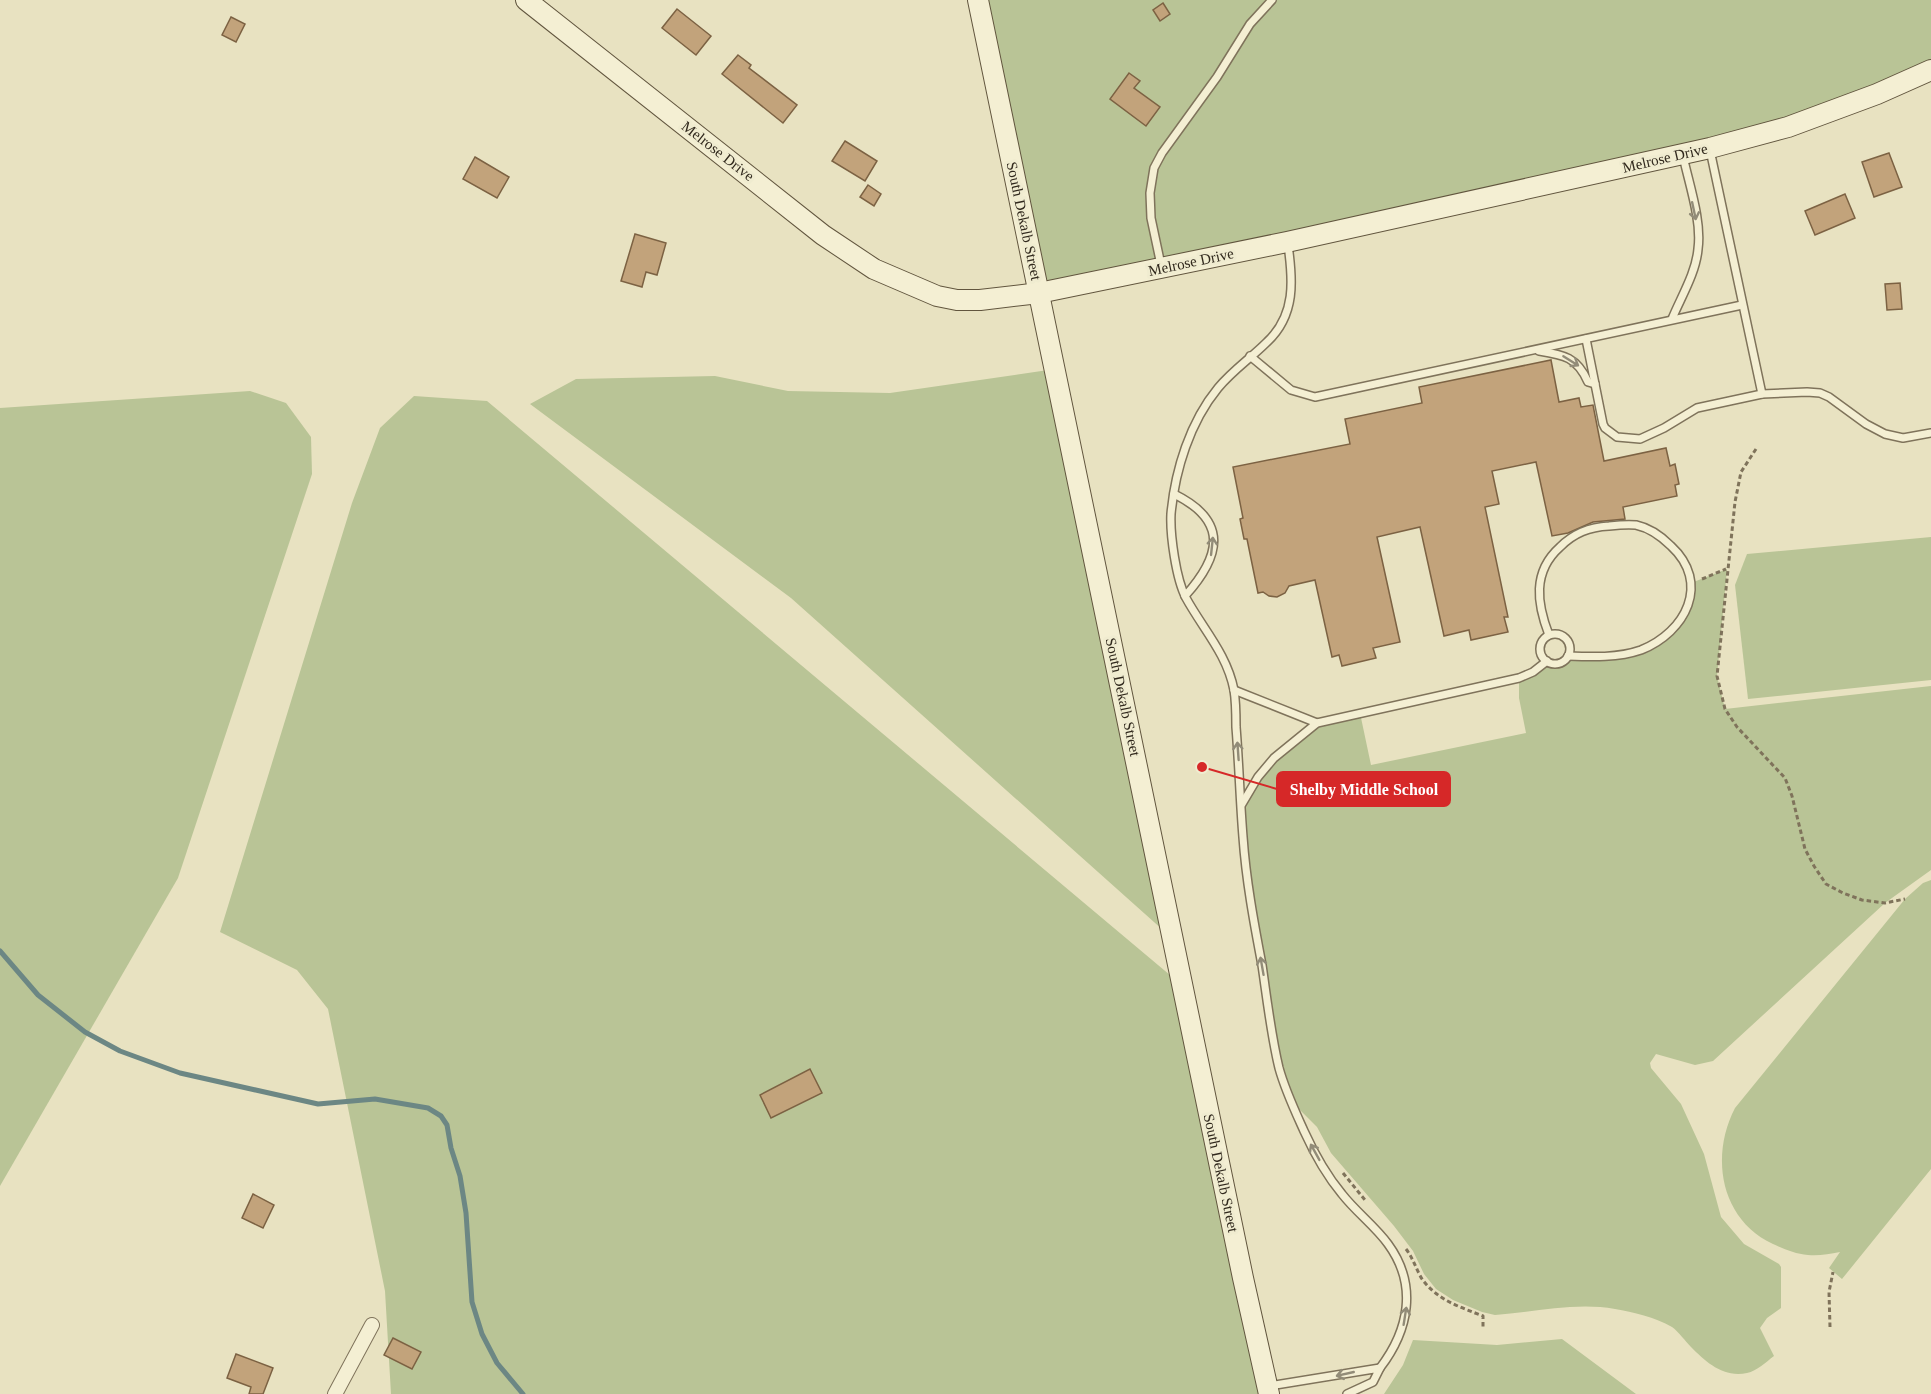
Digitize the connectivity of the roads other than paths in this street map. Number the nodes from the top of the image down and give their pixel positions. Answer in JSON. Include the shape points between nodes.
{"nodes":[{"id":1,"x":526,"y":0,"type":"edge"},
{"id":2,"x":978,"y":0,"type":"edge"},
{"id":3,"x":1272,"y":0,"type":"edge"},
{"id":4,"x":1931,"y":70,"type":"edge"},
{"id":5,"x":1710,"y":147,"type":"junction"},
{"id":6,"x":1682,"y":154,"type":"junction"},
{"id":7,"x":1287,"y":242,"type":"junction"},
{"id":8,"x":1162,"y":268,"type":"junction"},
{"id":9,"x":1039,"y":293,"type":"junction"},
{"id":10,"x":1742,"y":305,"type":"junction"},
{"id":11,"x":1672,"y":319,"type":"junction"},
{"id":12,"x":1586,"y":339,"type":"junction"},
{"id":13,"x":1538,"y":349,"type":"junction"},
{"id":14,"x":1250,"y":356,"type":"junction"},
{"id":15,"x":1595,"y":384,"type":"junction"},
{"id":16,"x":1762,"y":394,"type":"junction"},
{"id":17,"x":1931,"y":434,"type":"edge"},
{"id":18,"x":1174,"y":494,"type":"junction"},
{"id":19,"x":1185,"y":597,"type":"junction"},
{"id":20,"x":1550,"y":635,"type":"junction"},
{"id":21,"x":1568,"y":656,"type":"junction"},
{"id":22,"x":1546,"y":661,"type":"junction"},
{"id":23,"x":1234,"y":690,"type":"junction"},
{"id":24,"x":1317,"y":723,"type":"junction"},
{"id":25,"x":1242,"y":804,"type":"junction"},
{"id":26,"x":372,"y":1325,"type":"dead end"},
{"id":27,"x":1380,"y":1368,"type":"junction"},
{"id":28,"x":1268,"y":1390,"type":"edge"},
{"id":29,"x":335,"y":1394,"type":"edge"},
{"id":30,"x":1347,"y":1394,"type":"edge"}],
"edges":[{"from":1,"to":9,"type":"street","name":"Melrose Drive","via":[[823,235],[874,269],[937,296],[957,300]]},
{"from":2,"to":9,"type":"street","name":"South Dekalb Street"},
{"from":3,"to":8,"type":"lane","via":[[1250,24],[1154,168],[1151,218]]},
{"from":4,"to":5,"type":"street","name":"Melrose Drive","via":[[1788,127]]},
{"from":5,"to":6,"type":"street","name":"Melrose Drive"},
{"from":5,"to":10,"type":"lane"},
{"from":6,"to":7,"type":"street","name":"Melrose Drive"},
{"from":6,"to":11,"type":"lane","one_way":true,"via":[[1699,238],[1692,272]]},
{"from":7,"to":8,"type":"street","name":"Melrose Drive"},
{"from":7,"to":14,"type":"lane","via":[[1293,279],[1288,309],[1276,333]]},
{"from":8,"to":9,"type":"street","name":"Melrose Drive"},
{"from":9,"to":28,"type":"street","name":"South Dekalb Street"},
{"from":10,"to":11,"type":"lane"},
{"from":10,"to":16,"type":"lane"},
{"from":11,"to":12,"type":"lane"},
{"from":12,"to":13,"type":"lane"},
{"from":12,"to":15,"type":"lane"},
{"from":13,"to":14,"type":"lane","via":[[1315,397],[1291,390]]},
{"from":13,"to":15,"type":"lane","one_way":true,"via":[[1577,363],[1588,382]]},
{"from":14,"to":18,"type":"lane","via":[[1216,390],[1194,429],[1179,464]]},
{"from":15,"to":16,"type":"lane","via":[[1605,428],[1617,437],[1630,439],[1651,435],[1697,408]]},
{"from":16,"to":17,"type":"lane","via":[[1820,393],[1885,434],[1903,438]]},
{"from":18,"to":19,"type":"lane","via":[[1171,516],[1177,574]]},
{"from":19,"to":18,"type":"lane","one_way":true,"via":[[1209,565],[1213,534],[1203,513]]},
{"from":19,"to":23,"type":"lane","via":[[1217,644]]},
{"from":20,"to":21,"type":"lane","via":[[1558,634],[1567,640]]},
{"from":20,"to":21,"type":"lane","via":[[1542,615],[1539,584],[1554,552],[1575,534],[1626,524],[1646,528],[1680,555],[1692,582],[1684,617],[1674,629],[1642,649],[1617,655]]},
{"from":20,"to":22,"type":"lane","via":[[1541,646]]},
{"from":21,"to":22,"type":"lane","via":[[1559,663]]},
{"from":22,"to":24,"type":"lane","via":[[1519,678]]},
{"from":23,"to":24,"type":"lane"},
{"from":25,"to":23,"type":"lane","one_way":true},
{"from":24,"to":25,"type":"lane","via":[[1274,758],[1257,777]]},
{"from":27,"to":25,"type":"lane","one_way":true,"via":[[1400,1338],[1405,1322],[1406,1286],[1389,1245],[1345,1198],[1320,1161],[1282,1076],[1250,895]]},
{"from":26,"to":29,"type":"street"},
{"from":27,"to":28,"type":"lane","one_way":true},
{"from":27,"to":30,"type":"lane","via":[[1373,1382]]}]}
